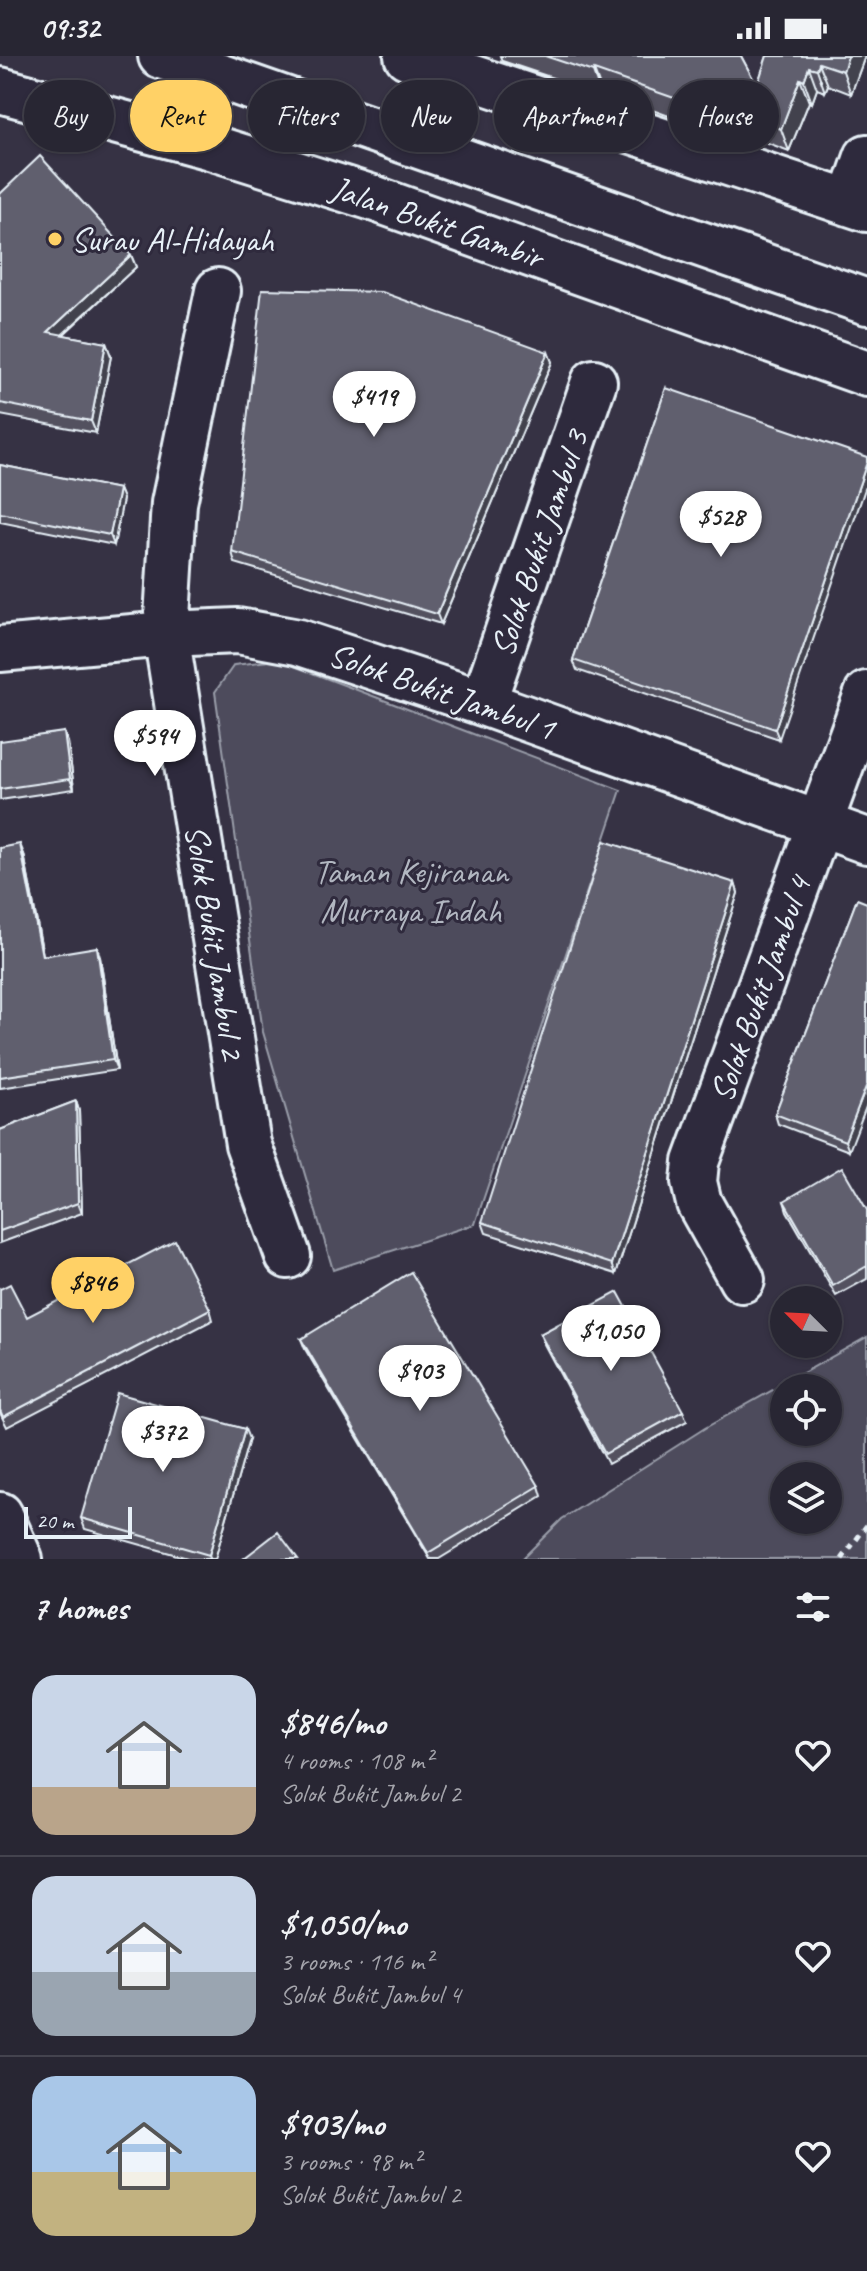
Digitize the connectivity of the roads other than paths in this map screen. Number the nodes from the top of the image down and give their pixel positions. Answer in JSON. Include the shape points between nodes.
{"nodes":[{"id":1,"x":161,"y":56,"type":"edge"},
{"id":2,"x":407,"y":56,"type":"edge"},
{"id":3,"x":0,"y":90,"type":"edge"},
{"id":4,"x":867,"y":157,"type":"edge"},
{"id":5,"x":859,"y":206,"type":"edge"},
{"id":6,"x":218,"y":291,"type":"dead end"},
{"id":7,"x":867,"y":302,"type":"edge"},
{"id":8,"x":867,"y":374,"type":"edge"},
{"id":9,"x":594,"y":382,"type":"dead end"},
{"id":10,"x":166,"y":634,"type":"junction"},
{"id":11,"x":0,"y":649,"type":"edge"},
{"id":12,"x":867,"y":694,"type":"edge"},
{"id":13,"x":483,"y":703,"type":"junction"},
{"id":14,"x":820,"y":824,"type":"junction"},
{"id":15,"x":867,"y":841,"type":"edge"},
{"id":16,"x":288,"y":1256,"type":"dead end"},
{"id":17,"x":742,"y":1280,"type":"dead end"},
{"id":18,"x":0,"y":1515,"type":"edge"},
{"id":19,"x":20,"y":1559,"type":"edge"}],
"edges":[{"from":1,"to":7,"type":"street","name":"Jalan Bukit Gambir"},
{"from":2,"to":5,"type":"street"},
{"from":3,"to":8,"type":"street","name":"Jalan Bukit Gambir","via":[[370,197]]},
{"from":4,"to":5,"type":"street"},
{"from":6,"to":10,"type":"street","name":"Solok Bukit Jambul 2","via":[[174,503]]},
{"from":9,"to":13,"type":"street","name":"Solok Bukit Jambul 3"},
{"from":10,"to":11,"type":"street","name":"Solok Bukit Jambul 1"},
{"from":10,"to":13,"type":"street","name":"Solok Bukit Jambul 1","via":[[238,631],[298,642]]},
{"from":10,"to":16,"type":"street","name":"Solok Bukit Jambul 2","via":[[248,1144]]},
{"from":12,"to":14,"type":"street","name":"Solok Bukit Jambul 4"},
{"from":13,"to":14,"type":"street","name":"Solok Bukit Jambul 1"},
{"from":14,"to":15,"type":"street","name":"Solok Bukit Jambul 1"},
{"from":14,"to":17,"type":"street","name":"Solok Bukit Jambul 4","via":[[696,1162],[699,1203]]},
{"from":18,"to":19,"type":"street"}]}
